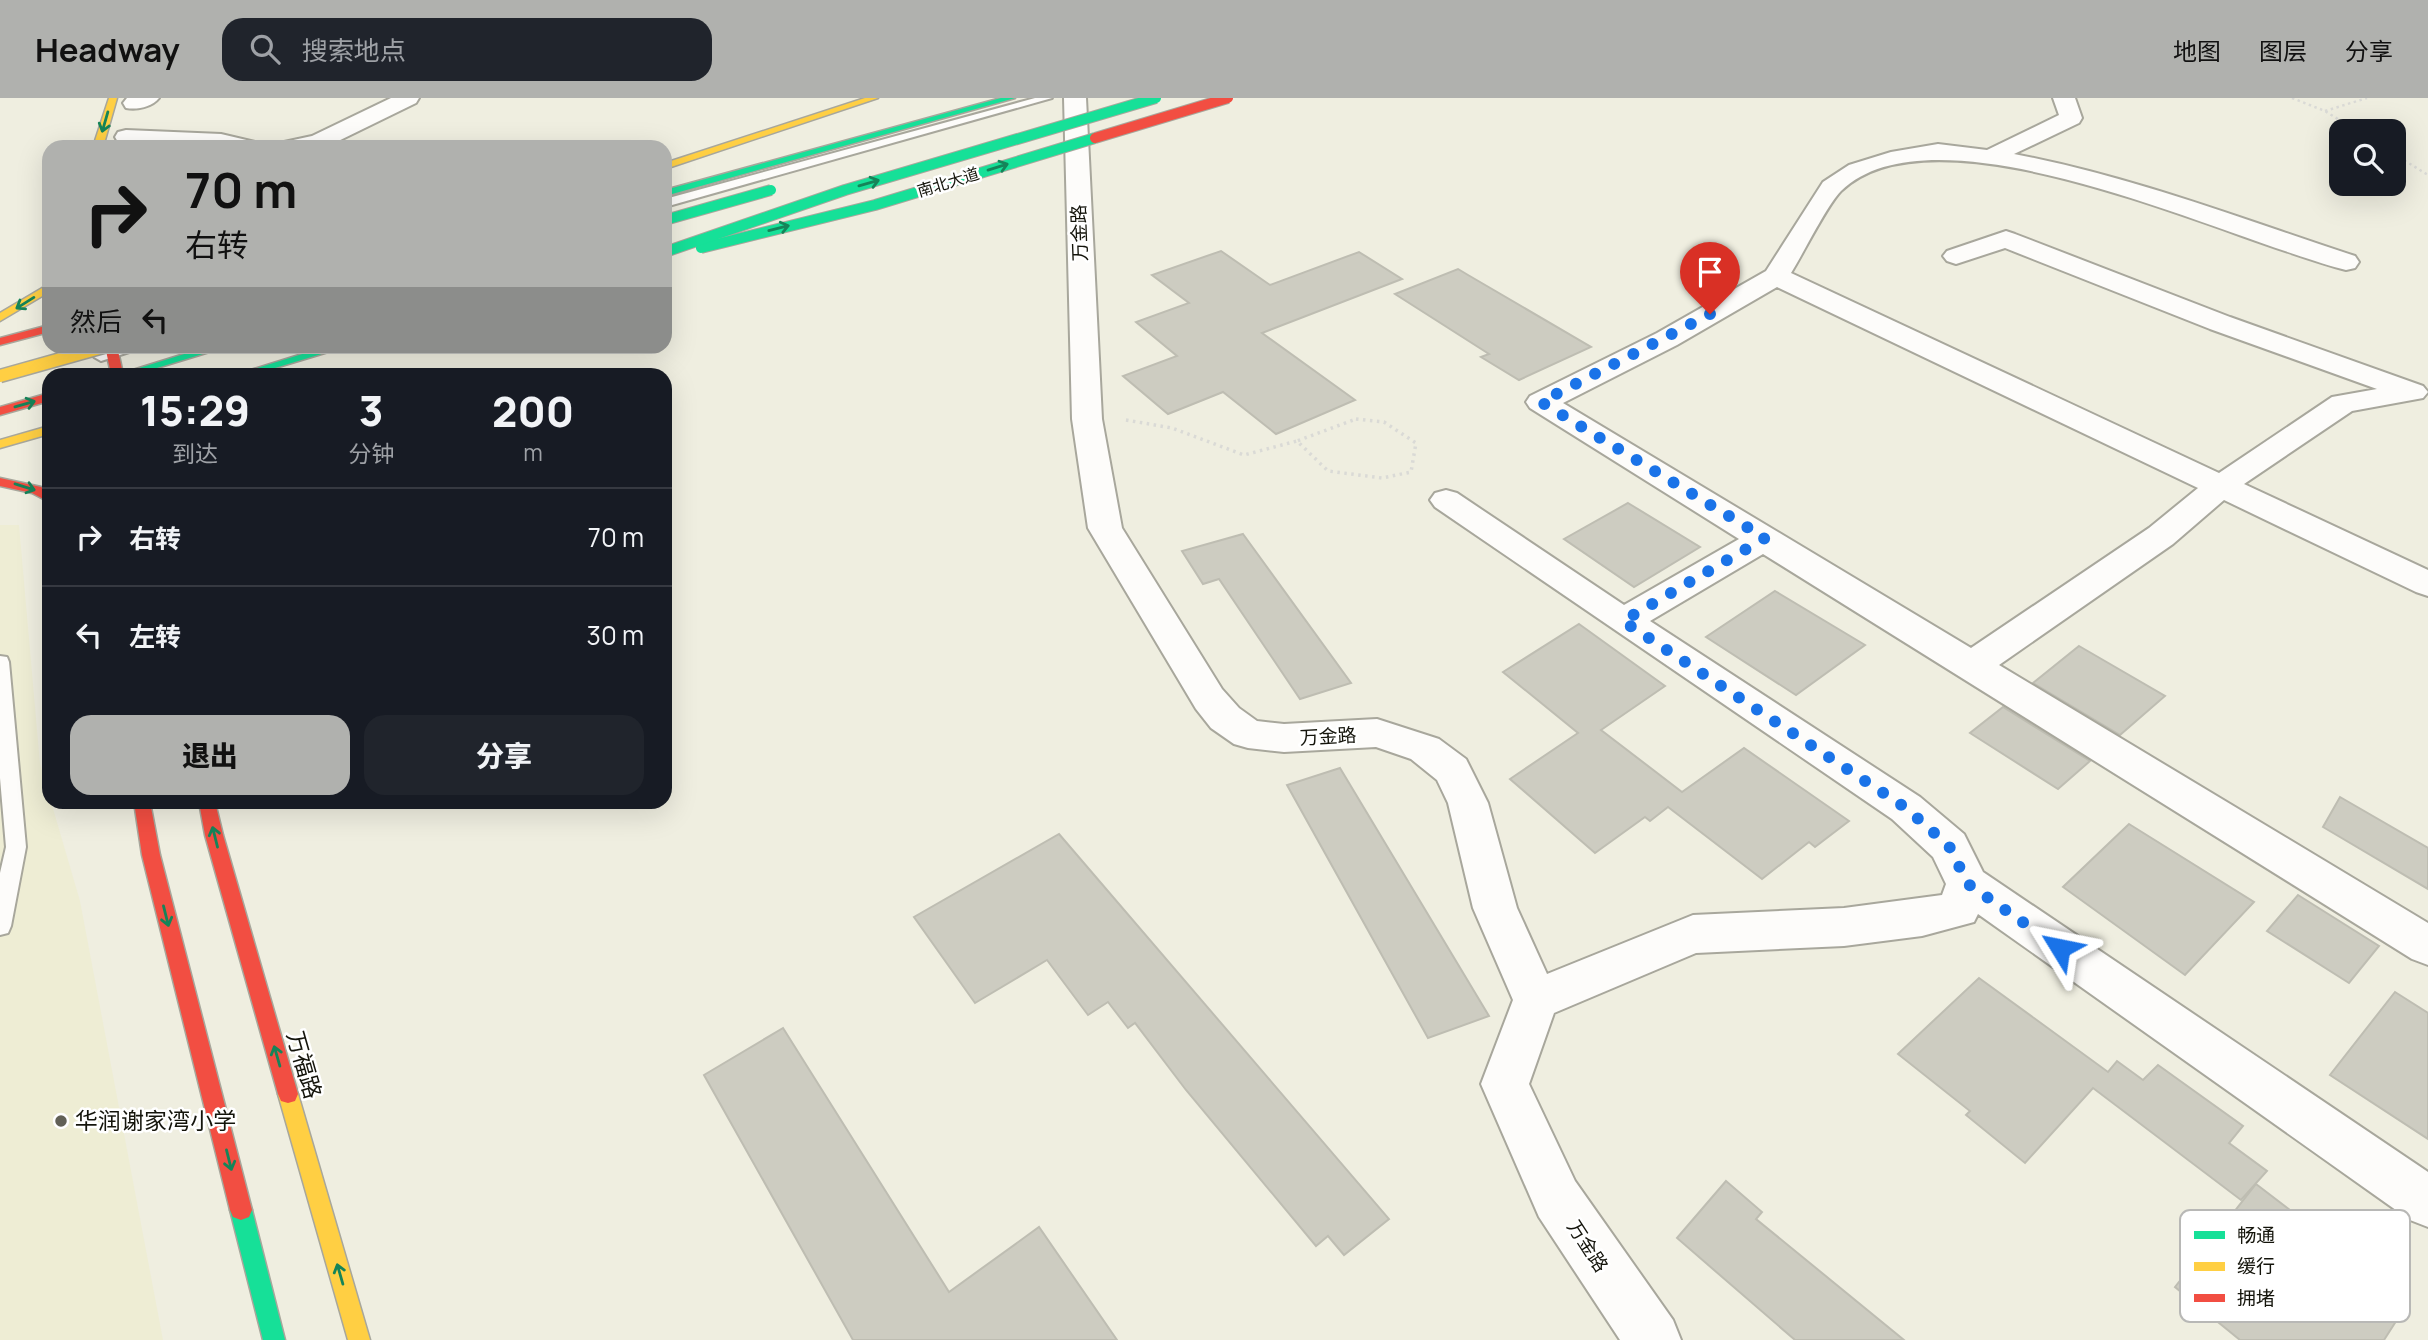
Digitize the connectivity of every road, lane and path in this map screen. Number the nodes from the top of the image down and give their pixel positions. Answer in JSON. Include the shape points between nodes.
{"nodes":[{"id":1,"x":113,"y":98,"type":"edge"},
{"id":2,"x":408,"y":98,"type":"edge"},
{"id":3,"x":1011,"y":98,"type":"edge"},
{"id":4,"x":1047,"y":98,"type":"edge"},
{"id":5,"x":1076,"y":98,"type":"edge"},
{"id":6,"x":1092,"y":98,"type":"edge"},
{"id":7,"x":1156,"y":98,"type":"edge"},
{"id":8,"x":1228,"y":98,"type":"edge"},
{"id":9,"x":2064,"y":98,"type":"edge"},
{"id":10,"x":2292,"y":98,"type":"edge"},
{"id":11,"x":2367,"y":98,"type":"edge"},
{"id":12,"x":879,"y":104,"type":"edge"},
{"id":13,"x":2325,"y":111,"type":"junction"},
{"id":14,"x":132,"y":118,"type":"edge"},
{"id":15,"x":2338,"y":119,"type":"edge"},
{"id":16,"x":100,"y":140,"type":"edge"},
{"id":17,"x":218,"y":140,"type":"edge"},
{"id":18,"x":322,"y":140,"type":"edge"},
{"id":19,"x":1990,"y":157,"type":"junction"},
{"id":20,"x":2406,"y":162,"type":"edge"},
{"id":21,"x":672,"y":165,"type":"edge"},
{"id":22,"x":2428,"y":176,"type":"edge"},
{"id":23,"x":672,"y":191,"type":"edge"},
{"id":24,"x":672,"y":201,"type":"edge"},
{"id":25,"x":672,"y":218,"type":"edge"},
{"id":26,"x":672,"y":252,"type":"edge"},
{"id":27,"x":672,"y":252,"type":"edge"},
{"id":28,"x":1956,"y":256,"type":"dead end"},
{"id":29,"x":2346,"y":262,"type":"dead end"},
{"id":30,"x":1776,"y":276,"type":"junction"},
{"id":31,"x":42,"y":292,"type":"edge"},
{"id":32,"x":0,"y":318,"type":"edge"},
{"id":33,"x":42,"y":330,"type":"edge"},
{"id":34,"x":0,"y":342,"type":"edge"},
{"id":35,"x":90,"y":354,"type":"edge"},
{"id":36,"x":101,"y":354,"type":"edge"},
{"id":37,"x":196,"y":354,"type":"edge"},
{"id":38,"x":315,"y":354,"type":"edge"},
{"id":39,"x":324,"y":354,"type":"edge"},
{"id":40,"x":77,"y":368,"type":"edge"},
{"id":41,"x":147,"y":368,"type":"edge"},
{"id":42,"x":265,"y":368,"type":"edge"},
{"id":43,"x":290,"y":368,"type":"edge"},
{"id":44,"x":0,"y":376,"type":"edge"},
{"id":45,"x":2421,"y":393,"type":"edge"},
{"id":46,"x":42,"y":399,"type":"edge"},
{"id":47,"x":0,"y":411,"type":"edge"},
{"id":48,"x":1087,"y":419,"type":"junction"},
{"id":49,"x":42,"y":432,"type":"edge"},
{"id":50,"x":1297,"y":441,"type":"junction"},
{"id":51,"x":0,"y":444,"type":"edge"},
{"id":52,"x":0,"y":482,"type":"edge"},
{"id":53,"x":2222,"y":485,"type":"junction"},
{"id":54,"x":42,"y":494,"type":"edge"},
{"id":55,"x":1446,"y":500,"type":"dead end"},
{"id":56,"x":1765,"y":538,"type":"junction"},
{"id":57,"x":2428,"y":584,"type":"edge"},
{"id":58,"x":1623,"y":621,"type":"junction"},
{"id":59,"x":0,"y":662,"type":"edge"},
{"id":60,"x":1972,"y":666,"type":"junction"},
{"id":61,"x":143,"y":809,"type":"edge"},
{"id":62,"x":209,"y":809,"type":"edge"},
{"id":63,"x":1968,"y":884,"type":"junction"},
{"id":64,"x":0,"y":926,"type":"edge"},
{"id":65,"x":2428,"y":946,"type":"edge"},
{"id":66,"x":1536,"y":1000,"type":"junction"},
{"id":67,"x":2428,"y":1202,"type":"edge"},
{"id":68,"x":275,"y":1340,"type":"edge"},
{"id":69,"x":359,"y":1340,"type":"edge"},
{"id":70,"x":1653,"y":1340,"type":"edge"}],
"edges":[{"from":1,"to":16,"type":"main road","one_way":true},
{"from":2,"to":18,"type":"street"},
{"from":3,"to":23,"type":"main road"},
{"from":4,"to":24,"type":"lane"},
{"from":5,"to":48,"type":"street","name":"万金路"},
{"from":6,"to":25,"type":"main road","bridge":true},
{"from":26,"to":7,"type":"main road","one_way":true,"bridge":true,"via":[[845,190]]},
{"from":27,"to":8,"type":"main road","name":"南北大道","one_way":true,"bridge":true,"via":[[875,205]]},
{"from":9,"to":19,"type":"street","via":[[2071,118]]},
{"from":10,"to":13,"type":"path"},
{"from":11,"to":13,"type":"path"},
{"from":12,"to":21,"type":"main road"},
{"from":13,"to":15,"type":"path"},
{"from":14,"to":17,"type":"street"},
{"from":19,"to":29,"type":"street","via":[[2128,189]]},
{"from":19,"to":30,"type":"street","via":[[1938,151],[1857,170],[1831,187]]},
{"from":20,"to":22,"type":"path"},
{"from":28,"to":45,"type":"street","via":[[2006,239],[2220,323]]},
{"from":30,"to":53,"type":"street"},
{"from":30,"to":56,"type":"street","via":[[1667,339],[1541,402]]},
{"from":31,"to":32,"type":"main road","one_way":true},
{"from":33,"to":34,"type":"main road"},
{"from":35,"to":44,"type":"main road","bridge":true},
{"from":36,"to":40,"type":"lane"},
{"from":37,"to":41,"type":"main road"},
{"from":38,"to":42,"type":"main road"},
{"from":39,"to":43,"type":"main road"},
{"from":45,"to":53,"type":"street","via":[[2343,403]]},
{"from":47,"to":46,"type":"main road","one_way":true},
{"from":48,"to":50,"type":"path","via":[[1172,428],[1244,455]]},
{"from":48,"to":66,"type":"street","name":"万金路","via":[[1105,528],[1209,699],[1248,734],[1284,738],[1377,733],[1425,749],[1452,770],[1468,803],[1495,908]]},
{"from":49,"to":51,"type":"main road"},
{"from":50,"to":50,"type":"path","via":[[1328,471],[1382,478],[1411,472],[1416,443],[1384,422],[1356,419]]},
{"from":52,"to":54,"type":"main road","one_way":true},
{"from":53,"to":57,"type":"street"},
{"from":53,"to":60,"type":"street","via":[[2161,536]]},
{"from":55,"to":58,"type":"street"},
{"from":56,"to":58,"type":"street"},
{"from":56,"to":60,"type":"street"},
{"from":58,"to":63,"type":"street","via":[[1906,808],[1949,846]]},
{"from":59,"to":64,"type":"lane","via":[[16,847]]},
{"from":60,"to":65,"type":"street"},
{"from":61,"to":68,"type":"main road","one_way":true,"via":[[151,855]]},
{"from":69,"to":62,"type":"main road","name":"万福路","one_way":true},
{"from":63,"to":66,"type":"street","via":[[1959,909],[1922,918],[1844,927],[1693,934]]},
{"from":63,"to":67,"type":"street"},
{"from":66,"to":70,"type":"street","name":"万金路","via":[[1505,1084],[1557,1199]]}]}
